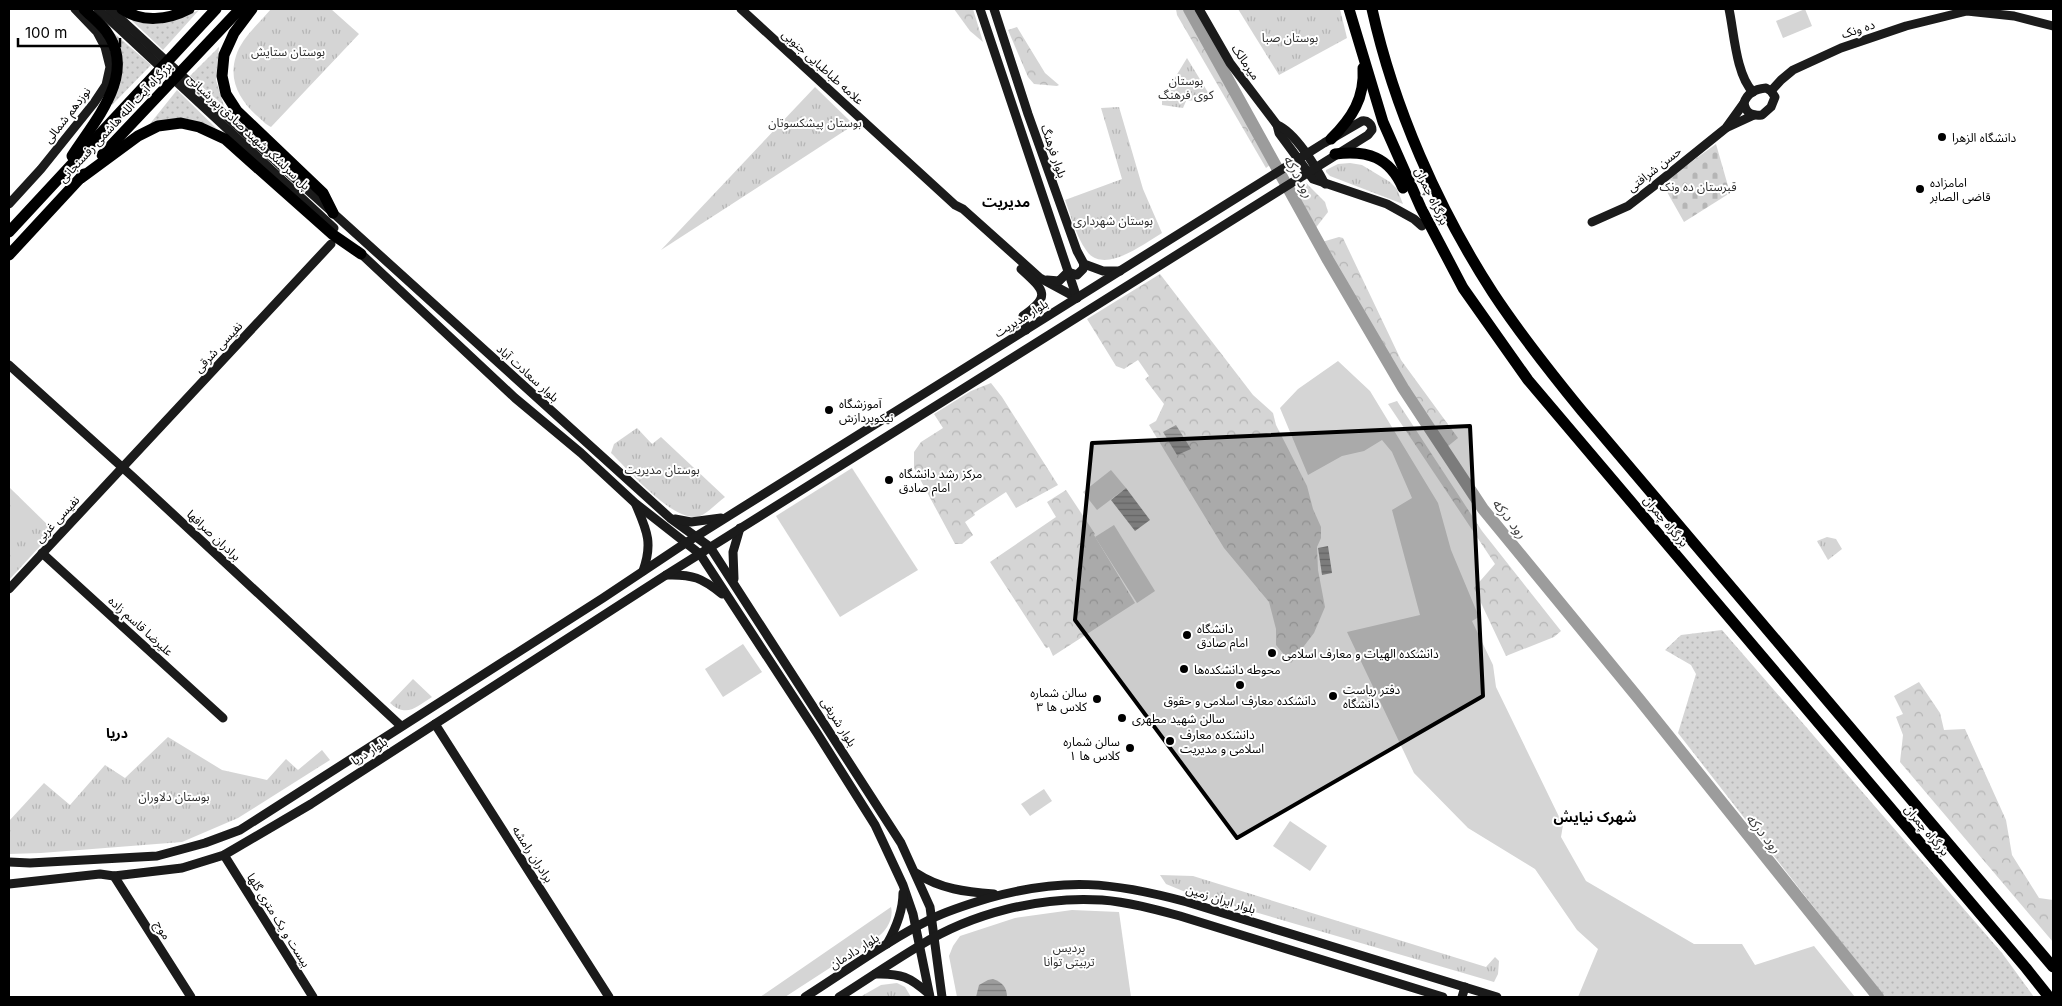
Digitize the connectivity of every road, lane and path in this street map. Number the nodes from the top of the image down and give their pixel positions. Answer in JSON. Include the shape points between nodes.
{"nodes":[{"id":1,"x":75,"y":9,"type":"edge"},
{"id":2,"x":84,"y":9,"type":"edge"},
{"id":3,"x":98,"y":9,"type":"edge"},
{"id":4,"x":110,"y":9,"type":"edge"},
{"id":5,"x":122,"y":9,"type":"edge"},
{"id":6,"x":189,"y":9,"type":"edge"},
{"id":7,"x":216,"y":9,"type":"edge"},
{"id":8,"x":240,"y":9,"type":"edge"},
{"id":9,"x":252,"y":9,"type":"edge"},
{"id":10,"x":741,"y":9,"type":"edge"},
{"id":11,"x":980,"y":9,"type":"edge"},
{"id":12,"x":994,"y":9,"type":"edge"},
{"id":13,"x":1199,"y":9,"type":"edge"},
{"id":14,"x":1349,"y":9,"type":"edge"},
{"id":15,"x":1372,"y":9,"type":"edge"},
{"id":16,"x":1729,"y":9,"type":"edge"},
{"id":17,"x":1969,"y":10,"type":"edge"},
{"id":18,"x":2053,"y":26,"type":"edge"},
{"id":19,"x":146,"y":47,"type":"junction"},
{"id":20,"x":1361,"y":51,"type":"junction"},
{"id":21,"x":1771,"y":91,"type":"junction"},
{"id":22,"x":1753,"y":92,"type":"junction"},
{"id":23,"x":1744,"y":103,"type":"junction"},
{"id":24,"x":212,"y":109,"type":"junction"},
{"id":25,"x":1754,"y":115,"type":"junction"},
{"id":26,"x":1726,"y":128,"type":"junction"},
{"id":27,"x":1328,"y":141,"type":"junction"},
{"id":28,"x":1335,"y":154,"type":"junction"},
{"id":29,"x":81,"y":178,"type":"junction"},
{"id":30,"x":57,"y":180,"type":"junction"},
{"id":31,"x":9,"y":204,"type":"edge"},
{"id":32,"x":955,"y":205,"type":"junction"},
{"id":33,"x":333,"y":213,"type":"junction"},
{"id":34,"x":1592,"y":222,"type":"dead end"},
{"id":35,"x":1422,"y":226,"type":"junction"},
{"id":36,"x":9,"y":232,"type":"edge"},
{"id":37,"x":331,"y":244,"type":"dead end"},
{"id":38,"x":360,"y":254,"type":"junction"},
{"id":39,"x":9,"y":255,"type":"edge"},
{"id":40,"x":1084,"y":264,"type":"junction"},
{"id":41,"x":1120,"y":271,"type":"junction"},
{"id":42,"x":1068,"y":272,"type":"junction"},
{"id":43,"x":1040,"y":278,"type":"junction"},
{"id":44,"x":1464,"y":288,"type":"junction"},
{"id":45,"x":1077,"y":298,"type":"junction"},
{"id":46,"x":1026,"y":330,"type":"junction"},
{"id":47,"x":9,"y":365,"type":"edge"},
{"id":48,"x":918,"y":398,"type":"junction"},
{"id":49,"x":927,"y":411,"type":"junction"},
{"id":50,"x":556,"y":415,"type":"junction"},
{"id":51,"x":547,"y":426,"type":"junction"},
{"id":52,"x":122,"y":467,"type":"junction"},
{"id":53,"x":780,"y":484,"type":"junction"},
{"id":54,"x":790,"y":498,"type":"junction"},
{"id":55,"x":635,"y":503,"type":"junction"},
{"id":56,"x":730,"y":515,"type":"junction"},
{"id":57,"x":670,"y":518,"type":"junction"},
{"id":58,"x":740,"y":528,"type":"junction"},
{"id":59,"x":696,"y":536,"type":"junction"},
{"id":60,"x":684,"y":544,"type":"junction"},
{"id":61,"x":710,"y":547,"type":"junction"},
{"id":62,"x":42,"y":553,"type":"junction"},
{"id":63,"x":700,"y":554,"type":"junction"},
{"id":64,"x":643,"y":571,"type":"junction"},
{"id":65,"x":666,"y":574,"type":"junction"},
{"id":66,"x":734,"y":582,"type":"junction"},
{"id":67,"x":9,"y":589,"type":"edge"},
{"id":68,"x":613,"y":592,"type":"junction"},
{"id":69,"x":729,"y":599,"type":"junction"},
{"id":70,"x":621,"y":603,"type":"junction"},
{"id":71,"x":802,"y":688,"type":"junction"},
{"id":72,"x":792,"y":695,"type":"junction"},
{"id":73,"x":223,"y":718,"type":"dead end"},
{"id":74,"x":435,"y":724,"type":"junction"},
{"id":75,"x":401,"y":726,"type":"junction"},
{"id":76,"x":302,"y":792,"type":"junction"},
{"id":77,"x":310,"y":804,"type":"junction"},
{"id":78,"x":224,"y":855,"type":"junction"},
{"id":79,"x":9,"y":862,"type":"edge"},
{"id":80,"x":915,"y":872,"type":"junction"},
{"id":81,"x":114,"y":876,"type":"junction"},
{"id":82,"x":9,"y":884,"type":"edge"},
{"id":83,"x":903,"y":885,"type":"junction"},
{"id":84,"x":1002,"y":895,"type":"junction"},
{"id":85,"x":932,"y":918,"type":"junction"},
{"id":86,"x":916,"y":927,"type":"junction"},
{"id":87,"x":934,"y":937,"type":"junction"},
{"id":88,"x":920,"y":945,"type":"junction"},
{"id":89,"x":886,"y":946,"type":"junction"},
{"id":90,"x":2053,"y":967,"type":"edge"},
{"id":91,"x":875,"y":974,"type":"junction"},
{"id":92,"x":1465,"y":987,"type":"junction"},
{"id":93,"x":1474,"y":994,"type":"edge"},
{"id":94,"x":930,"y":995,"type":"edge"},
{"id":95,"x":1438,"y":996,"type":"edge"},
{"id":96,"x":191,"y":997,"type":"edge"},
{"id":97,"x":313,"y":997,"type":"edge"},
{"id":98,"x":609,"y":997,"type":"edge"},
{"id":99,"x":805,"y":997,"type":"edge"},
{"id":100,"x":839,"y":997,"type":"edge"},
{"id":101,"x":942,"y":997,"type":"edge"},
{"id":102,"x":1462,"y":997,"type":"edge"},
{"id":103,"x":1497,"y":997,"type":"edge"},
{"id":104,"x":2049,"y":997,"type":"edge"}],
"edges":[{"from":1,"to":31,"type":"main road","name":"نوزدهم شمالی","via":[[97,32],[106,47],[110,67],[106,85],[41,169]]},
{"from":2,"to":30,"type":"highway","via":[[110,37],[116,54],[117,76],[108,100]]},
{"from":3,"to":19,"type":"main road","name":"پل سرلشکر شهید صادق پورشیانی"},
{"from":4,"to":19,"type":"main road","name":"پل سرلشکر شهید صادق پورشیانی"},
{"from":5,"to":6,"type":"highway","via":[[156,19]]},
{"from":7,"to":30,"type":"highway","name":"بزرگراه آیت الله هاشمی رفسنجانی"},
{"from":8,"to":29,"type":"highway","name":"بزرگراه آیت الله هاشمی رفسنجانی"},
{"from":9,"to":33,"type":"highway","via":[[224,55],[222,76],[226,94],[241,114],[323,193]]},
{"from":10,"to":32,"type":"main road","name":"علامه طباطبایی جنوبی"},
{"from":11,"to":42,"type":"main road","name":"بلوار فرهنگ"},
{"from":12,"to":40,"type":"main road","name":"بلوار فرهنگ","via":[[1068,230]]},
{"from":13,"to":35,"type":"main road","name":"میرمالک","via":[[1230,63],[1313,179],[1387,204]]},
{"from":14,"to":20,"type":"highway","name":"بزرگراه چمران"},
{"from":15,"to":90,"type":"highway","name":"بزرگراه چمران","via":[[1403,110],[1432,183],[1493,294],[1532,349]]},
{"from":16,"to":22,"type":"main road","via":[[1742,74]]},
{"from":17,"to":18,"type":"main road","name":"ده ونک","via":[[2014,16]]},
{"from":17,"to":21,"type":"main road","name":"ده ونک","via":[[1906,26],[1841,48],[1793,70]]},
{"from":19,"to":24,"type":"main road","name":"پل سرلشکر شهید صادق پورشیانی"},
{"from":20,"to":27,"type":"highway","via":[[1362,90],[1357,107]]},
{"from":20,"to":44,"type":"highway","name":"بزرگراه چمران","via":[[1383,122],[1400,162]]},
{"from":21,"to":22,"type":"main road","via":[[1762,88]]},
{"from":21,"to":25,"type":"main road","via":[[1775,99],[1771,107],[1762,115]]},
{"from":22,"to":23,"type":"main road"},
{"from":23,"to":25,"type":"main road","via":[[1748,113]]},
{"from":23,"to":26,"type":"main road"},
{"from":24,"to":33,"type":"main road","name":"پل سرلشکر شهید صادق پورشیانی"},
{"from":24,"to":38,"type":"main road","name":"پل سرلشکر شهید صادق پورشیانی"},
{"from":25,"to":26,"type":"main road"},
{"from":26,"to":34,"type":"main road","name":"حسن شرافتی","via":[[1628,206]]},
{"from":27,"to":28,"type":"main road","name":"بلوار مدیریت","via":[[1359,122],[1371,125],[1367,136]]},
{"from":27,"to":41,"type":"main road","name":"بلوار مدیریت"},
{"from":28,"to":35,"type":"highway","via":[[1365,154],[1390,166]]},
{"from":28,"to":49,"type":"main road"},
{"from":29,"to":38,"type":"highway","via":[[138,136],[158,126],[181,123],[199,127],[225,139],[332,234]]},
{"from":29,"to":39,"type":"highway","name":"بزرگراه آیت الله هاشمی رفسنجانی"},
{"from":30,"to":36,"type":"highway","name":"بزرگراه آیت الله هاشمی رفسنجانی"},
{"from":32,"to":43,"type":"main road","name":"علامه طباطبایی جنوبی","via":[[964,208]]},
{"from":32,"to":46,"type":"main road","name":"علامه طباطبایی جنوبی","via":[[1038,286],[1042,298],[1039,305],[1023,316]]},
{"from":33,"to":50,"type":"main road","name":"بلوار سعادت آباد"},
{"from":35,"to":44,"type":"highway","via":[[1447,271]]},
{"from":37,"to":52,"type":"main road","name":"نفیسی شرقی"},
{"from":38,"to":51,"type":"main road"},
{"from":40,"to":41,"type":"main road","via":[[1103,271]]},
{"from":40,"to":42,"type":"main road","via":[[1077,276]]},
{"from":41,"to":45,"type":"main road","name":"بلوار مدیریت"},
{"from":42,"to":43,"type":"main road","via":[[1059,281]]},
{"from":42,"to":45,"type":"main road","name":"بلوار فرهنگ"},
{"from":43,"to":45,"type":"main road","name":"علامه طباطبایی جنوبی"},
{"from":44,"to":104,"type":"highway","name":"بزرگراه چمران","via":[[1528,380]]},
{"from":45,"to":46,"type":"main road","name":"بلوار مدیریت"},
{"from":46,"to":48,"type":"main road","name":"بلوار مدیریت"},
{"from":47,"to":52,"type":"main road","name":"برادران صرافها"},
{"from":48,"to":49,"type":"main road","via":[[914,408]]},
{"from":48,"to":53,"type":"main road","name":"بلوار مدیریت"},
{"from":49,"to":54,"type":"main road"},
{"from":50,"to":51,"type":"main road"},
{"from":50,"to":57,"type":"main road","name":"بلوار سعادت آباد"},
{"from":51,"to":55,"type":"main road"},
{"from":52,"to":62,"type":"main road","name":"نفیسی غربی"},
{"from":52,"to":75,"type":"main road","name":"برادران صرافها"},
{"from":53,"to":54,"type":"main road","via":[[772,499],[777,502]]},
{"from":53,"to":56,"type":"main road","name":"بلوار مدیریت"},
{"from":54,"to":58,"type":"main road"},
{"from":55,"to":60,"type":"main road"},
{"from":55,"to":64,"type":"main road","via":[[649,543]]},
{"from":56,"to":57,"type":"main road","via":[[691,522]]},
{"from":56,"to":59,"type":"main road","name":"بلوار مدیریت"},
{"from":57,"to":59,"type":"main road","name":"بلوار سعادت آباد"},
{"from":58,"to":61,"type":"main road"},
{"from":58,"to":66,"type":"main road","via":[[732,561]]},
{"from":59,"to":60,"type":"main road","name":"بلوار دریا"},
{"from":59,"to":61,"type":"main road","name":"بلوار سعادت آباد"},
{"from":60,"to":63,"type":"main road"},
{"from":60,"to":64,"type":"main road","name":"بلوار دریا"},
{"from":61,"to":63,"type":"main road","name":"بلوار دریا"},
{"from":61,"to":66,"type":"main road","name":"بلوار شریفی"},
{"from":62,"to":67,"type":"main road","name":"نفیسی غربی"},
{"from":62,"to":73,"type":"main road","name":"علیرضا قاسم زاده"},
{"from":63,"to":65,"type":"main road","name":"بلوار دریا"},
{"from":63,"to":69,"type":"main road","name":"بلوار شریفی"},
{"from":64,"to":68,"type":"main road","name":"بلوار دریا"},
{"from":65,"to":69,"type":"main road","via":[[694,576]]},
{"from":65,"to":70,"type":"main road","name":"بلوار دریا"},
{"from":66,"to":71,"type":"main road","name":"بلوار شریفی"},
{"from":68,"to":70,"type":"main road"},
{"from":68,"to":75,"type":"main road","name":"بلوار دریا"},
{"from":69,"to":72,"type":"main road","name":"بلوار شریفی"},
{"from":70,"to":74,"type":"main road","name":"بلوار دریا"},
{"from":71,"to":72,"type":"main road"},
{"from":71,"to":80,"type":"main road","name":"بلوار شریفی","via":[[892,829]]},
{"from":72,"to":83,"type":"main road","name":"بلوار شریفی","via":[[875,825]]},
{"from":74,"to":77,"type":"main road","name":"بلوار دریا"},
{"from":74,"to":98,"type":"main road","name":"برادران رامشه"},
{"from":75,"to":76,"type":"main road","name":"بلوار دریا"},
{"from":76,"to":77,"type":"main road","via":[[310,795]]},
{"from":76,"to":79,"type":"main road","name":"بلوار دریا","via":[[240,830],[157,856]]},
{"from":77,"to":78,"type":"main road","name":"بلوار دریا"},
{"from":78,"to":81,"type":"main road","name":"بلوار دریا","via":[[182,868]]},
{"from":78,"to":97,"type":"main road","name":"بیست و یک متری گلها"},
{"from":80,"to":84,"type":"main road","via":[[953,890]]},
{"from":80,"to":85,"type":"main road","name":"بلوار شریفی"},
{"from":81,"to":82,"type":"main road","name":"بلوار دریا","via":[[100,874]]},
{"from":81,"to":96,"type":"main road","name":"موج"},
{"from":83,"to":86,"type":"main road","name":"بلوار شریفی"},
{"from":83,"to":89,"type":"main road","via":[[901,912]]},
{"from":84,"to":85,"type":"main road","name":"بلوار ایران زمین"},
{"from":84,"to":92,"type":"main road","name":"بلوار ایران زمین","via":[[1057,884],[1102,884],[1140,889]]},
{"from":85,"to":86,"type":"main road","name":"بلوار دادمان"},
{"from":85,"to":87,"type":"main road","name":"بلوار شریفی"},
{"from":86,"to":88,"type":"main road","name":"بلوار شریفی"},
{"from":86,"to":89,"type":"main road","name":"بلوار دادمان"},
{"from":87,"to":88,"type":"main road"},
{"from":87,"to":95,"type":"main road","via":[[1020,906],[1058,900],[1101,900],[1180,916]]},
{"from":87,"to":101,"type":"main road","name":"بلوار شریفی"},
{"from":88,"to":91,"type":"main road"},
{"from":88,"to":94,"type":"main road","name":"بلوار شریفی"},
{"from":89,"to":99,"type":"main road","name":"بلوار دادمان"},
{"from":91,"to":94,"type":"main road","via":[[895,974],[914,980]]},
{"from":91,"to":100,"type":"main road"},
{"from":92,"to":93,"type":"main road","name":"بلوار ایران زمین"},
{"from":92,"to":102,"type":"main road"},
{"from":93,"to":103,"type":"main road","name":"بلوار ایران زمین"}]}
